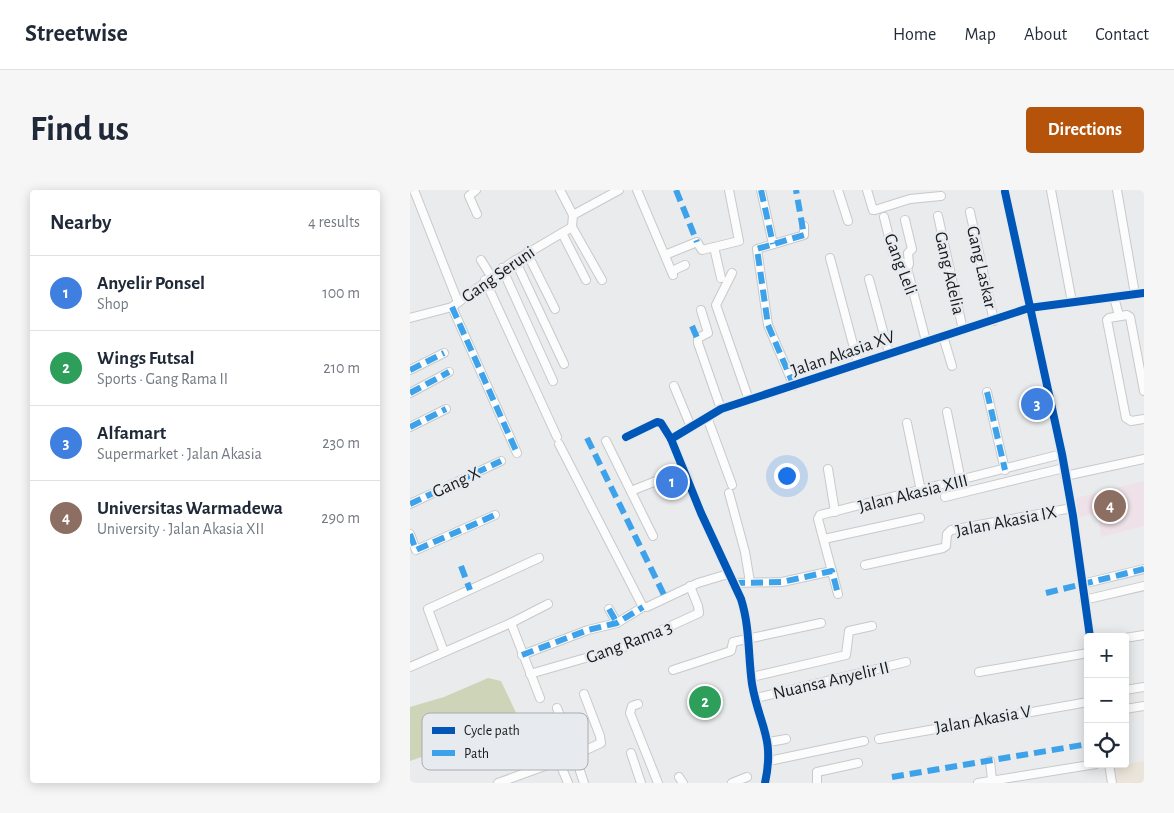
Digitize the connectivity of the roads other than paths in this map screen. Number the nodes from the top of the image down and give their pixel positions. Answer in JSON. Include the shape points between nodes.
{"nodes":[{"id":1,"x":414,"y":190,"type":"edge"},
{"id":2,"x":476,"y":190,"type":"edge"},
{"id":3,"x":560,"y":190,"type":"edge"},
{"id":4,"x":637,"y":190,"type":"edge"},
{"id":5,"x":729,"y":190,"type":"edge"},
{"id":6,"x":762,"y":190,"type":"edge"},
{"id":7,"x":838,"y":190,"type":"edge"},
{"id":8,"x":866,"y":190,"type":"edge"},
{"id":9,"x":1051,"y":190,"type":"edge"},
{"id":10,"x":1117,"y":190,"type":"edge"},
{"id":11,"x":614,"y":191,"type":"edge"},
{"id":12,"x":1005,"y":192,"type":"dead end"},
{"id":13,"x":941,"y":196,"type":"dead end"},
{"id":14,"x":970,"y":212,"type":"dead end"},
{"id":15,"x":477,"y":214,"type":"dead end"},
{"id":16,"x":573,"y":215,"type":"junction"},
{"id":17,"x":938,"y":216,"type":"dead end"},
{"id":18,"x":884,"y":217,"type":"dead end"},
{"id":19,"x":848,"y":220,"type":"dead end"},
{"id":20,"x":906,"y":220,"type":"dead end"},
{"id":21,"x":804,"y":226,"type":"dead end"},
{"id":22,"x":572,"y":227,"type":"junction"},
{"id":23,"x":562,"y":233,"type":"junction"},
{"id":24,"x":773,"y":244,"type":"junction"},
{"id":25,"x":714,"y":247,"type":"junction"},
{"id":26,"x":528,"y":253,"type":"junction"},
{"id":27,"x":665,"y":256,"type":"junction"},
{"id":28,"x":830,"y":258,"type":"dead end"},
{"id":29,"x":481,"y":260,"type":"dead end"},
{"id":30,"x":515,"y":260,"type":"junction"},
{"id":31,"x":685,"y":265,"type":"dead end"},
{"id":32,"x":502,"y":268,"type":"junction"},
{"id":33,"x":907,"y":268,"type":"junction"},
{"id":34,"x":732,"y":273,"type":"dead end"},
{"id":35,"x":488,"y":278,"type":"junction"},
{"id":36,"x":721,"y":278,"type":"dead end"},
{"id":37,"x":869,"y":279,"type":"dead end"},
{"id":38,"x":586,"y":280,"type":"dead end"},
{"id":39,"x":602,"y":280,"type":"dead end"},
{"id":40,"x":1140,"y":293,"type":"edge"},
{"id":41,"x":1114,"y":297,"type":"junction"},
{"id":42,"x":1072,"y":302,"type":"junction"},
{"id":43,"x":455,"y":304,"type":"junction"},
{"id":44,"x":1029,"y":308,"type":"junction"},
{"id":45,"x":555,"y":309,"type":"dead end"},
{"id":46,"x":701,"y":310,"type":"dead end"},
{"id":47,"x":1119,"y":316,"type":"junction"},
{"id":48,"x":410,"y":318,"type":"edge"},
{"id":49,"x":994,"y":321,"type":"junction"},
{"id":50,"x":963,"y":330,"type":"junction"},
{"id":51,"x":943,"y":336,"type":"junction"},
{"id":52,"x":926,"y":341,"type":"junction"},
{"id":53,"x":444,"y":353,"type":"dead end"},
{"id":54,"x":889,"y":353,"type":"junction"},
{"id":55,"x":858,"y":363,"type":"junction"},
{"id":56,"x":564,"y":364,"type":"dead end"},
{"id":57,"x":952,"y":366,"type":"dead end"},
{"id":58,"x":410,"y":370,"type":"edge"},
{"id":59,"x":450,"y":372,"type":"dead end"},
{"id":60,"x":553,"y":381,"type":"dead end"},
{"id":61,"x":674,"y":386,"type":"dead end"},
{"id":62,"x":794,"y":386,"type":"junction"},
{"id":63,"x":1144,"y":391,"type":"edge"},
{"id":64,"x":987,"y":392,"type":"dead end"},
{"id":65,"x":410,"y":393,"type":"edge"},
{"id":66,"x":749,"y":400,"type":"junction"},
{"id":67,"x":446,"y":409,"type":"dead end"},
{"id":68,"x":721,"y":409,"type":"junction"},
{"id":69,"x":947,"y":412,"type":"dead end"},
{"id":70,"x":707,"y":417,"type":"junction"},
{"id":71,"x":1144,"y":419,"type":"edge"},
{"id":72,"x":907,"y":423,"type":"dead end"},
{"id":73,"x":410,"y":427,"type":"edge"},
{"id":74,"x":691,"y":427,"type":"junction"},
{"id":75,"x":626,"y":437,"type":"dead end"},
{"id":76,"x":671,"y":439,"type":"junction"},
{"id":77,"x":606,"y":442,"type":"dead end"},
{"id":78,"x":517,"y":453,"type":"dead end"},
{"id":79,"x":1062,"y":454,"type":"junction"},
{"id":80,"x":1144,"y":459,"type":"edge"},
{"id":81,"x":501,"y":461,"type":"dead end"},
{"id":82,"x":1064,"y":468,"type":"junction"},
{"id":83,"x":684,"y":470,"type":"junction"},
{"id":84,"x":828,"y":470,"type":"dead end"},
{"id":85,"x":1005,"y":470,"type":"junction"},
{"id":86,"x":1065,"y":476,"type":"junction"},
{"id":87,"x":961,"y":481,"type":"junction"},
{"id":88,"x":632,"y":491,"type":"junction"},
{"id":89,"x":921,"y":492,"type":"junction"},
{"id":90,"x":945,"y":498,"type":"dead end"},
{"id":91,"x":410,"y":504,"type":"edge"},
{"id":92,"x":1072,"y":508,"type":"junction"},
{"id":93,"x":836,"y":512,"type":"junction"},
{"id":94,"x":495,"y":515,"type":"dead end"},
{"id":95,"x":920,"y":518,"type":"dead end"},
{"id":96,"x":410,"y":534,"type":"edge"},
{"id":97,"x":653,"y":536,"type":"dead end"},
{"id":98,"x":824,"y":539,"type":"junction"},
{"id":99,"x":539,"y":558,"type":"dead end"},
{"id":100,"x":865,"y":565,"type":"dead end"},
{"id":101,"x":1144,"y":569,"type":"edge"},
{"id":102,"x":832,"y":571,"type":"junction"},
{"id":103,"x":728,"y":574,"type":"junction"},
{"id":104,"x":750,"y":582,"type":"junction"},
{"id":105,"x":733,"y":583,"type":"junction"},
{"id":106,"x":1082,"y":584,"type":"junction"},
{"id":107,"x":690,"y":586,"type":"junction"},
{"id":108,"x":1144,"y":586,"type":"edge"},
{"id":109,"x":838,"y":594,"type":"dead end"},
{"id":110,"x":1084,"y":600,"type":"junction"},
{"id":111,"x":548,"y":604,"type":"dead end"},
{"id":112,"x":643,"y":607,"type":"junction"},
{"id":113,"x":609,"y":608,"type":"dead end"},
{"id":114,"x":511,"y":623,"type":"junction"},
{"id":115,"x":617,"y":623,"type":"junction"},
{"id":116,"x":821,"y":623,"type":"dead end"},
{"id":117,"x":872,"y":626,"type":"dead end"},
{"id":118,"x":1089,"y":633,"type":"edge"},
{"id":119,"x":1144,"y":634,"type":"edge"},
{"id":120,"x":1129,"y":637,"type":"edge"},
{"id":121,"x":748,"y":639,"type":"junction"},
{"id":122,"x":444,"y":652,"type":"junction"},
{"id":123,"x":1084,"y":654,"type":"edge"},
{"id":124,"x":522,"y":655,"type":"junction"},
{"id":125,"x":906,"y":662,"type":"dead end"},
{"id":126,"x":410,"y":667,"type":"edge"},
{"id":127,"x":673,"y":670,"type":"dead end"},
{"id":128,"x":979,"y":672,"type":"dead end"},
{"id":129,"x":530,"y":674,"type":"junction"},
{"id":130,"x":752,"y":677,"type":"junction"},
{"id":131,"x":1144,"y":687,"type":"edge"},
{"id":132,"x":1129,"y":689,"type":"edge"},
{"id":133,"x":584,"y":694,"type":"dead end"},
{"id":134,"x":540,"y":698,"type":"dead end"},
{"id":135,"x":756,"y":698,"type":"junction"},
{"id":136,"x":1084,"y":703,"type":"edge"},
{"id":137,"x":638,"y":704,"type":"dead end"},
{"id":138,"x":1144,"y":706,"type":"edge"},
{"id":139,"x":557,"y":708,"type":"dead end"},
{"id":140,"x":1129,"y":708,"type":"edge"},
{"id":141,"x":559,"y":713,"type":"edge"},
{"id":142,"x":786,"y":739,"type":"dead end"},
{"id":143,"x":879,"y":739,"type":"dead end"},
{"id":144,"x":864,"y":741,"type":"dead end"},
{"id":145,"x":769,"y":742,"type":"junction"},
{"id":146,"x":588,"y":749,"type":"edge"},
{"id":147,"x":631,"y":753,"type":"dead end"},
{"id":148,"x":769,"y":761,"type":"junction"},
{"id":149,"x":990,"y":761,"type":"dead end"},
{"id":150,"x":858,"y":763,"type":"dead end"},
{"id":151,"x":1084,"y":766,"type":"edge"},
{"id":152,"x":1110,"y":768,"type":"edge"},
{"id":153,"x":532,"y":770,"type":"edge"},
{"id":154,"x":563,"y":770,"type":"edge"},
{"id":155,"x":580,"y":771,"type":"dead end"},
{"id":156,"x":748,"y":776,"type":"dead end"},
{"id":157,"x":992,"y":780,"type":"junction"},
{"id":158,"x":498,"y":783,"type":"edge"},
{"id":159,"x":568,"y":783,"type":"edge"},
{"id":160,"x":584,"y":783,"type":"edge"},
{"id":161,"x":640,"y":783,"type":"edge"},
{"id":162,"x":658,"y":783,"type":"edge"},
{"id":163,"x":732,"y":783,"type":"edge"},
{"id":164,"x":765,"y":783,"type":"edge"},
{"id":165,"x":817,"y":783,"type":"edge"},
{"id":166,"x":978,"y":783,"type":"edge"},
{"id":167,"x":1112,"y":783,"type":"edge"}],
"edges":[{"from":1,"to":43,"type":"street"},
{"from":2,"to":15,"type":"street","via":[[469,196]]},
{"from":3,"to":16,"type":"street"},
{"from":4,"to":27,"type":"street"},
{"from":5,"to":25,"type":"street","via":[[739,241]]},
{"from":6,"to":24,"type":"street"},
{"from":7,"to":19,"type":"street"},
{"from":8,"to":13,"type":"street","via":[[873,210],[910,199]]},
{"from":9,"to":42,"type":"street"},
{"from":10,"to":40,"type":"street"},
{"from":11,"to":16,"type":"street"},
{"from":12,"to":44,"type":"street"},
{"from":14,"to":49,"type":"street","name":"Gang Laskar"},
{"from":16,"to":22,"type":"street"},
{"from":17,"to":50,"type":"street","name":"Gang Adelia"},
{"from":18,"to":33,"type":"street","name":"Gang Leli","via":[[893,253]]},
{"from":20,"to":33,"type":"street","via":[[912,249],[908,252]]},
{"from":21,"to":24,"type":"street","via":[[804,235]]},
{"from":22,"to":23,"type":"street","name":"Gang Seruni"},
{"from":22,"to":39,"type":"street"},
{"from":23,"to":26,"type":"street","name":"Gang Seruni"},
{"from":23,"to":38,"type":"street"},
{"from":24,"to":62,"type":"street","via":[[756,249],[768,325]]},
{"from":25,"to":27,"type":"street","via":[[702,250],[697,242]]},
{"from":25,"to":36,"type":"street"},
{"from":26,"to":30,"type":"street","name":"Gang Seruni"},
{"from":26,"to":45,"type":"street"},
{"from":27,"to":31,"type":"street","via":[[672,273]]},
{"from":28,"to":55,"type":"street"},
{"from":29,"to":35,"type":"street"},
{"from":30,"to":32,"type":"street","name":"Gang Seruni"},
{"from":30,"to":56,"type":"street"},
{"from":32,"to":35,"type":"street","name":"Gang Seruni"},
{"from":32,"to":60,"type":"street"},
{"from":33,"to":52,"type":"street","name":"Gang Leli"},
{"from":34,"to":66,"type":"street","via":[[716,305]]},
{"from":35,"to":43,"type":"street","name":"Gang Seruni"},
{"from":35,"to":112,"type":"street","via":[[558,440]]},
{"from":37,"to":54,"type":"street"},
{"from":40,"to":41,"type":"street","name":"Jalan Akasia XV"},
{"from":41,"to":42,"type":"street","name":"Jalan Akasia XV"},
{"from":41,"to":47,"type":"street"},
{"from":42,"to":44,"type":"street","name":"Jalan Akasia XV"},
{"from":43,"to":48,"type":"street","name":"Gang Seruni"},
{"from":43,"to":78,"type":"street"},
{"from":44,"to":49,"type":"street","name":"Jalan Akasia XV"},
{"from":44,"to":79,"type":"street","via":[[1042,354]]},
{"from":46,"to":68,"type":"street","via":[[708,333],[698,338],[698,342]]},
{"from":47,"to":63,"type":"street","via":[[1130,317]]},
{"from":47,"to":71,"type":"street","via":[[1107,320],[1126,418],[1131,421]]},
{"from":49,"to":50,"type":"street","name":"Jalan Akasia XV"},
{"from":50,"to":51,"type":"street","name":"Jalan Akasia XV"},
{"from":51,"to":52,"type":"street","name":"Jalan Akasia XV"},
{"from":51,"to":57,"type":"street"},
{"from":52,"to":54,"type":"street","name":"Jalan Akasia XV"},
{"from":53,"to":58,"type":"street"},
{"from":54,"to":55,"type":"street","name":"Jalan Akasia XV"},
{"from":55,"to":62,"type":"street","name":"Jalan Akasia XV"},
{"from":59,"to":65,"type":"street"},
{"from":61,"to":74,"type":"street"},
{"from":62,"to":66,"type":"street","name":"Jalan Akasia XV"},
{"from":64,"to":85,"type":"street"},
{"from":66,"to":68,"type":"street","name":"Jalan Akasia XV"},
{"from":67,"to":73,"type":"street"},
{"from":68,"to":70,"type":"street","name":"Jalan Akasia XV"},
{"from":69,"to":87,"type":"street"},
{"from":70,"to":74,"type":"street","name":"Jalan Akasia XV"},
{"from":70,"to":104,"type":"street","via":[[730,489]]},
{"from":72,"to":89,"type":"street"},
{"from":74,"to":76,"type":"street","name":"Jalan Akasia XV"},
{"from":75,"to":76,"type":"street","via":[[660,422]]},
{"from":76,"to":83,"type":"street"},
{"from":77,"to":88,"type":"street"},
{"from":79,"to":82,"type":"street"},
{"from":79,"to":85,"type":"street","name":"Jalan Akasia XIII"},
{"from":80,"to":86,"type":"street"},
{"from":81,"to":91,"type":"street","name":"Gang X"},
{"from":82,"to":86,"type":"street"},
{"from":82,"to":90,"type":"street"},
{"from":83,"to":88,"type":"street"},
{"from":83,"to":103,"type":"street"},
{"from":84,"to":93,"type":"street"},
{"from":85,"to":87,"type":"street","name":"Jalan Akasia XIII"},
{"from":86,"to":92,"type":"street"},
{"from":87,"to":89,"type":"street","name":"Jalan Akasia XIII"},
{"from":88,"to":97,"type":"street"},
{"from":89,"to":93,"type":"street","name":"Jalan Akasia XIII"},
{"from":92,"to":100,"type":"street","name":"Jalan Akasia IX","via":[[952,530],[947,534],[943,548]]},
{"from":92,"to":106,"type":"street"},
{"from":93,"to":98,"type":"street","name":"Jalan Akasia XIII","via":[[818,517]]},
{"from":94,"to":96,"type":"street","via":[[416,550]]},
{"from":95,"to":98,"type":"street"},
{"from":98,"to":102,"type":"street","name":"Jalan Akasia XIII"},
{"from":99,"to":122,"type":"street","via":[[429,608]]},
{"from":101,"to":106,"type":"street"},
{"from":102,"to":104,"type":"street","via":[[782,582]]},
{"from":102,"to":109,"type":"street","name":"Jalan Akasia XIII"},
{"from":103,"to":105,"type":"street"},
{"from":103,"to":107,"type":"street","name":"Gang Rama 3"},
{"from":104,"to":105,"type":"street"},
{"from":105,"to":121,"type":"street","via":[[746,612]]},
{"from":106,"to":110,"type":"street"},
{"from":107,"to":112,"type":"street","name":"Gang Rama 3"},
{"from":107,"to":129,"type":"street","name":"Gang Rama 3","via":[[699,613],[627,646]]},
{"from":108,"to":110,"type":"street"},
{"from":110,"to":118,"type":"street"},
{"from":111,"to":114,"type":"street"},
{"from":112,"to":115,"type":"street","name":"Gang Rama 3"},
{"from":113,"to":115,"type":"street"},
{"from":114,"to":122,"type":"street"},
{"from":114,"to":124,"type":"street"},
{"from":115,"to":124,"type":"street","name":"Gang Rama 3","via":[[588,630]]},
{"from":116,"to":121,"type":"street"},
{"from":117,"to":130,"type":"street","via":[[849,631],[846,655]]},
{"from":119,"to":120,"type":"street"},
{"from":121,"to":127,"type":"street","via":[[732,642],[731,651]]},
{"from":121,"to":130,"type":"street"},
{"from":122,"to":126,"type":"street"},
{"from":123,"to":128,"type":"street"},
{"from":124,"to":129,"type":"street"},
{"from":125,"to":135,"type":"street","name":"Nuansa Anyelir II"},
{"from":129,"to":134,"type":"street"},
{"from":130,"to":135,"type":"street"},
{"from":131,"to":132,"type":"street"},
{"from":133,"to":146,"type":"street","via":[[602,740]]},
{"from":135,"to":145,"type":"street"},
{"from":136,"to":143,"type":"street","name":"Jalan Akasia V"},
{"from":137,"to":162,"type":"street","via":[[632,706],[630,713]]},
{"from":138,"to":140,"type":"street"},
{"from":139,"to":141,"type":"street"},
{"from":142,"to":145,"type":"street"},
{"from":144,"to":148,"type":"street"},
{"from":145,"to":148,"type":"street"},
{"from":147,"to":161,"type":"street"},
{"from":148,"to":164,"type":"street"},
{"from":149,"to":157,"type":"street"},
{"from":150,"to":165,"type":"street","via":[[817,772]]},
{"from":151,"to":157,"type":"street"},
{"from":152,"to":167,"type":"street"},
{"from":153,"to":158,"type":"street"},
{"from":154,"to":159,"type":"street"},
{"from":155,"to":160,"type":"street"},
{"from":156,"to":163,"type":"street"},
{"from":157,"to":166,"type":"street"}]}
